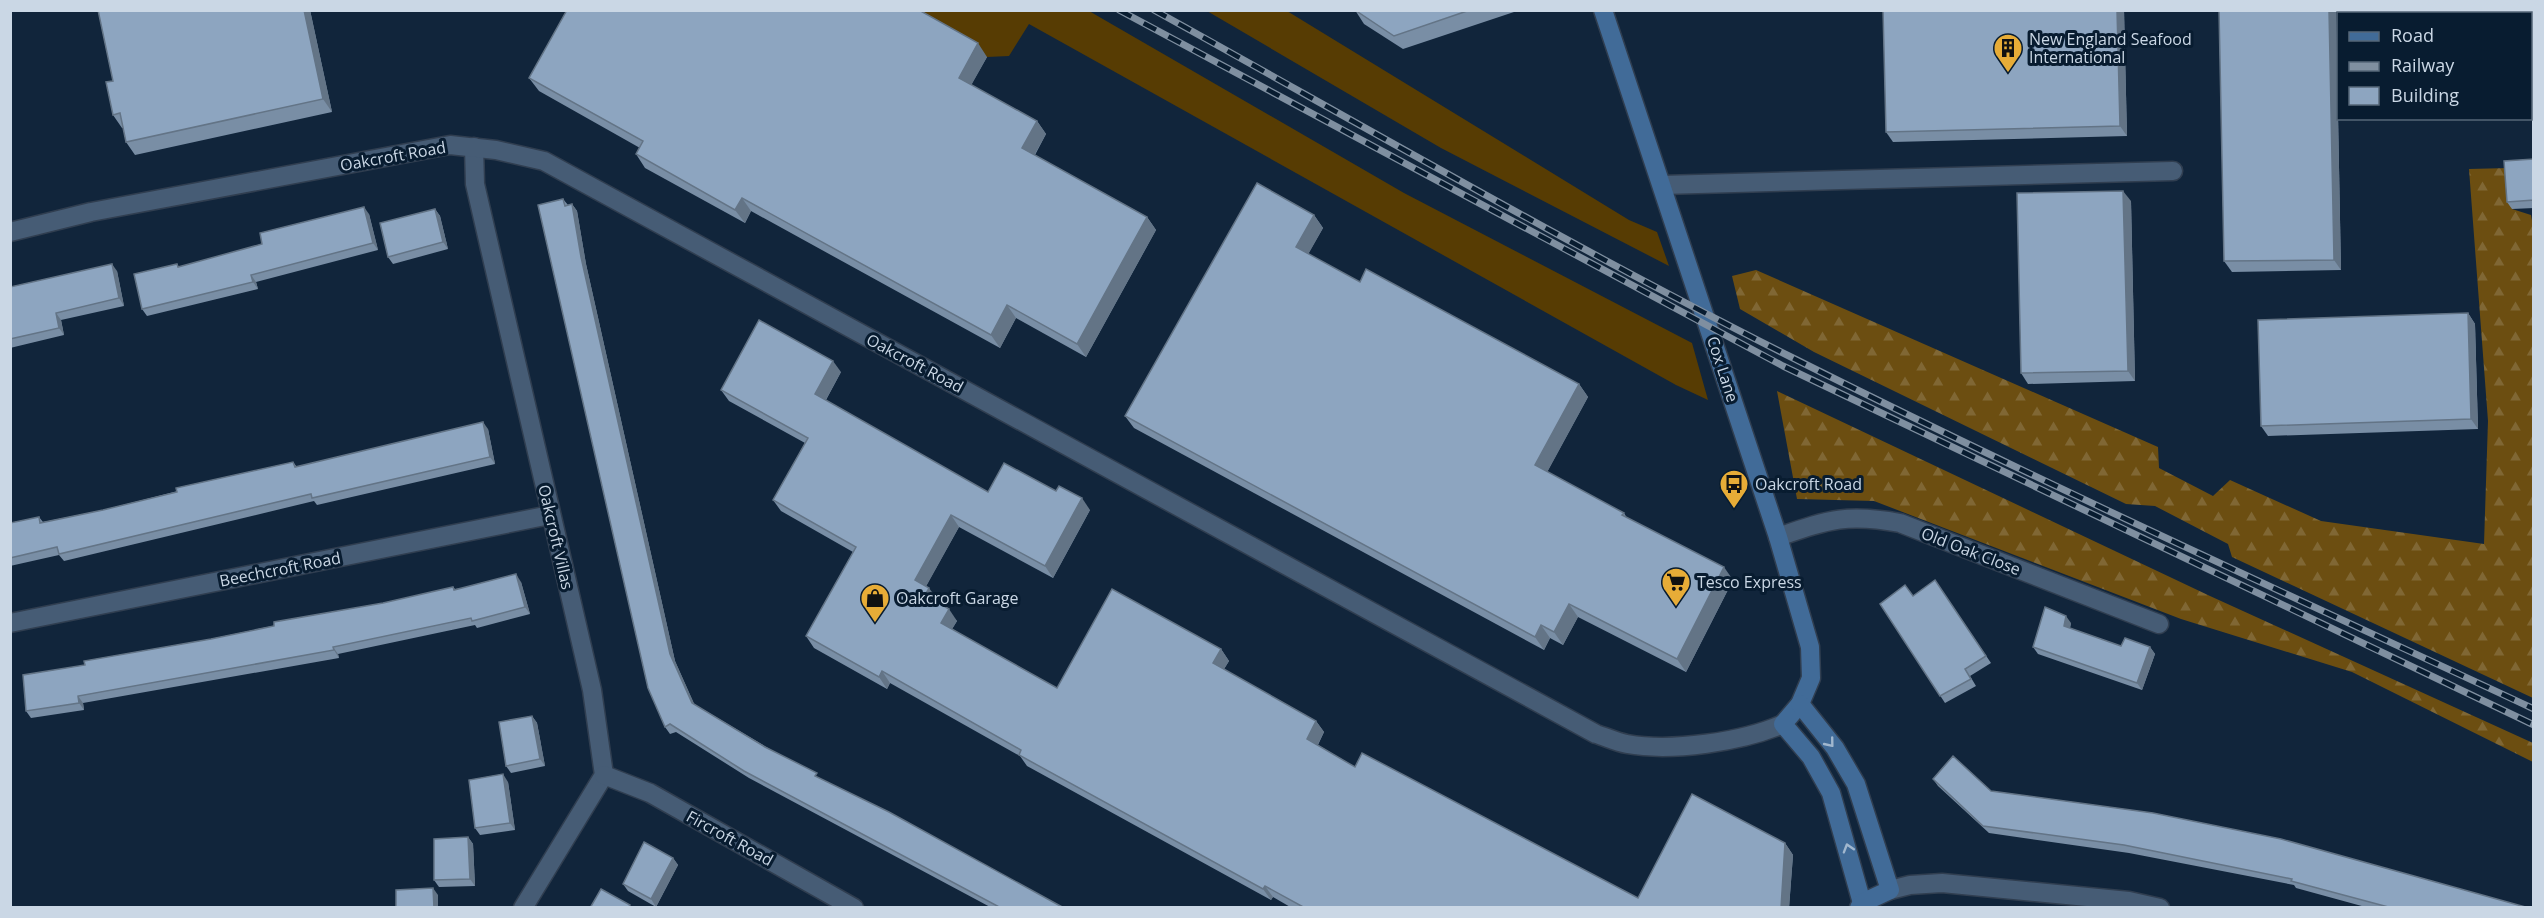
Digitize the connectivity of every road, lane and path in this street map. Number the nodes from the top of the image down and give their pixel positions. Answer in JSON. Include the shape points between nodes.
{"nodes":[{"id":1,"x":1603,"y":10,"type":"edge"},
{"id":2,"x":474,"y":147,"type":"junction"},
{"id":3,"x":2173,"y":171,"type":"dead end"},
{"id":4,"x":1662,"y":185,"type":"junction"},
{"id":5,"x":10,"y":232,"type":"edge"},
{"id":6,"x":550,"y":515,"type":"junction"},
{"id":7,"x":1778,"y":537,"type":"junction"},
{"id":8,"x":10,"y":623,"type":"edge"},
{"id":9,"x":2159,"y":624,"type":"dead end"},
{"id":10,"x":1800,"y":704,"type":"junction"},
{"id":11,"x":1783,"y":724,"type":"junction"},
{"id":12,"x":604,"y":776,"type":"junction"},
{"id":13,"x":1890,"y":890,"type":"junction"},
{"id":14,"x":1861,"y":905,"type":"edge"},
{"id":15,"x":523,"y":908,"type":"edge"},
{"id":16,"x":854,"y":908,"type":"edge"},
{"id":17,"x":2160,"y":908,"type":"edge"}],
"edges":[{"from":1,"to":4,"type":"street","name":"Cox Lane"},
{"from":2,"to":5,"type":"street","name":"Oakcroft Road","via":[[439,147],[91,212]]},
{"from":2,"to":6,"type":"street","name":"Oakcroft Villas","via":[[475,184]]},
{"from":2,"to":11,"type":"street","name":"Oakcroft Road","via":[[544,161],[1596,734],[1626,744],[1658,747],[1732,738]]},
{"from":3,"to":4,"type":"street"},
{"from":4,"to":7,"type":"street","name":"Cox Lane"},
{"from":6,"to":8,"type":"street","name":"Beechcroft Road"},
{"from":6,"to":12,"type":"street","name":"Oakcroft Villas","via":[[592,690]]},
{"from":7,"to":9,"type":"street","name":"Old Oak Close","via":[[1832,519],[1866,517],[1900,523]]},
{"from":7,"to":10,"type":"street","name":"Cox Lane","via":[[1810,647],[1811,678]]},
{"from":10,"to":11,"type":"street","name":"Cox Lane"},
{"from":10,"to":13,"type":"street","one_way":true,"via":[[1835,748],[1856,784]]},
{"from":14,"to":11,"type":"street","one_way":true,"via":[[1825,780]]},
{"from":12,"to":15,"type":"street"},
{"from":12,"to":16,"type":"street","name":"Fircroft Road","via":[[650,793]]},
{"from":13,"to":14,"type":"street"},
{"from":13,"to":17,"type":"street","via":[[1942,883],[2129,901]]}]}
